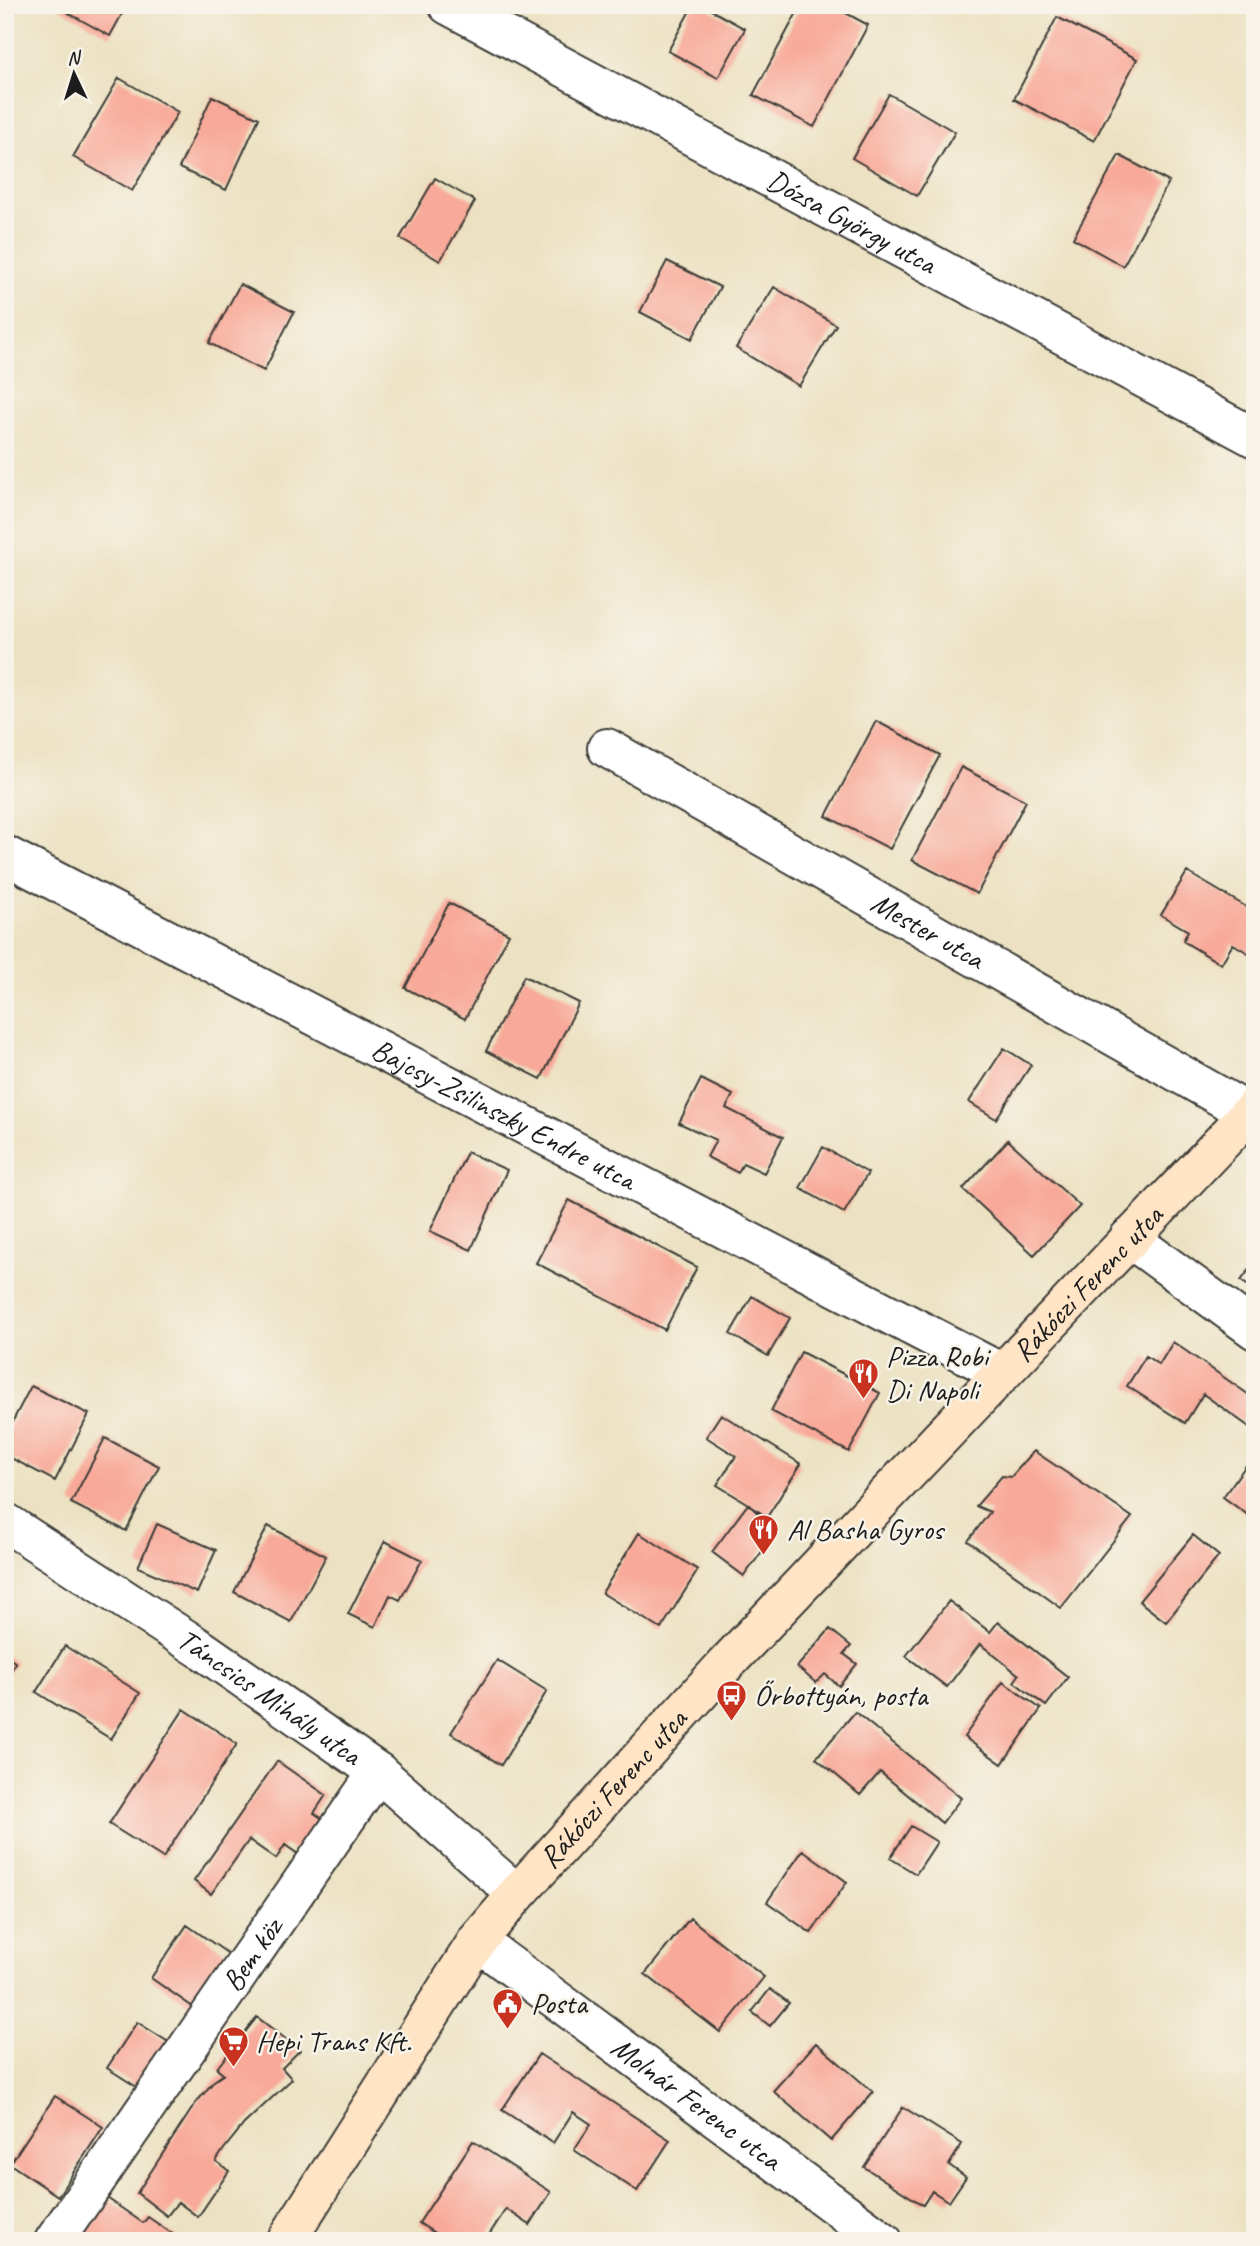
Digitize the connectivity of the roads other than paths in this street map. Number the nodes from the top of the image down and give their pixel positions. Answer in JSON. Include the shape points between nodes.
{"nodes":[{"id":1,"x":448,"y":5,"type":"edge"},
{"id":2,"x":1255,"y":439,"type":"edge"},
{"id":3,"x":607,"y":748,"type":"dead end"},
{"id":4,"x":5,"y":855,"type":"edge"},
{"id":5,"x":1252,"y":1110,"type":"edge"},
{"id":6,"x":1129,"y":1238,"type":"junction"},
{"id":7,"x":1255,"y":1330,"type":"edge"},
{"id":8,"x":1002,"y":1373,"type":"junction"},
{"id":9,"x":5,"y":1522,"type":"edge"},
{"id":10,"x":377,"y":1772,"type":"junction"},
{"id":11,"x":517,"y":1894,"type":"junction"},
{"id":12,"x":477,"y":1941,"type":"junction"},
{"id":13,"x":54,"y":2241,"type":"edge"},
{"id":14,"x":286,"y":2241,"type":"edge"},
{"id":15,"x":883,"y":2241,"type":"edge"}],
"edges":[{"from":1,"to":2,"type":"street","name":"Dózsa György utca"},
{"from":3,"to":5,"type":"street","name":"Mester utca"},
{"from":4,"to":8,"type":"street","name":"Bajcsy-Zsilinszky Endre utca"},
{"from":5,"to":6,"type":"main road","name":"Rákóczi Ferenc utca"},
{"from":6,"to":7,"type":"street"},
{"from":6,"to":8,"type":"main road","name":"Rákóczi Ferenc utca"},
{"from":8,"to":11,"type":"main road","name":"Rákóczi Ferenc utca"},
{"from":9,"to":10,"type":"street","name":"Táncsics Mihály utca","via":[[201,1649]]},
{"from":10,"to":11,"type":"street","name":"Táncsics Mihály utca"},
{"from":10,"to":13,"type":"street","name":"Bem köz"},
{"from":11,"to":12,"type":"main road","name":"Rákóczi Ferenc utca"},
{"from":12,"to":14,"type":"main road","name":"Rákóczi Ferenc utca"},
{"from":12,"to":15,"type":"street","name":"Molnár Ferenc utca"}]}
